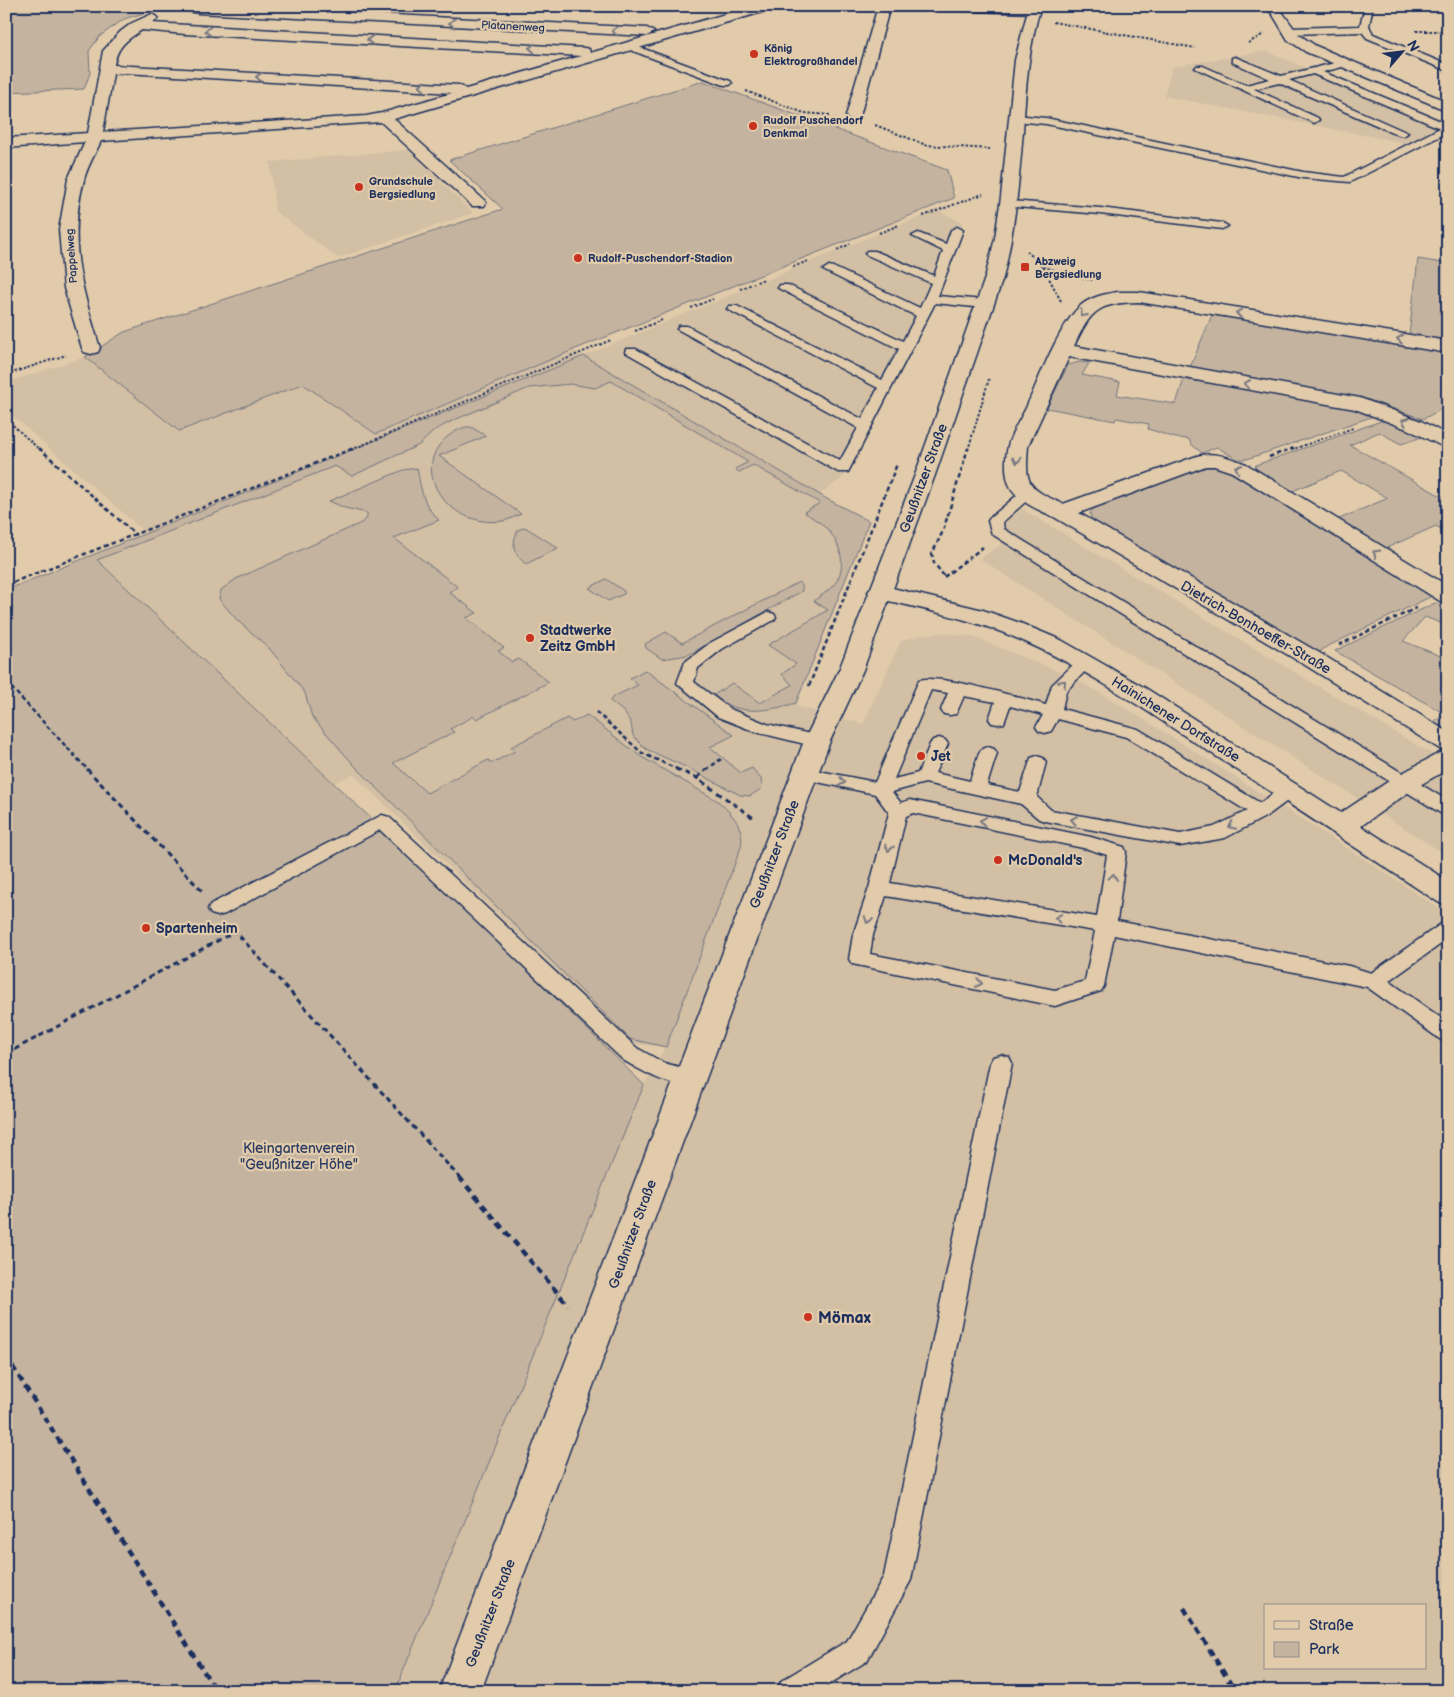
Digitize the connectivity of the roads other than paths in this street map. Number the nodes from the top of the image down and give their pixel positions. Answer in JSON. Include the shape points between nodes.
{"nodes":[{"id":1,"x":182,"y":6,"type":"edge"},
{"id":2,"x":768,"y":6,"type":"edge"},
{"id":3,"x":884,"y":6,"type":"edge"},
{"id":4,"x":944,"y":6,"type":"edge"},
{"id":5,"x":1271,"y":6,"type":"edge"},
{"id":6,"x":1369,"y":6,"type":"edge"},
{"id":7,"x":1033,"y":12,"type":"edge"},
{"id":8,"x":137,"y":26,"type":"junction"},
{"id":9,"x":1364,"y":29,"type":"junction"},
{"id":10,"x":1290,"y":32,"type":"junction"},
{"id":11,"x":663,"y":35,"type":"junction"},
{"id":12,"x":628,"y":46,"type":"junction"},
{"id":13,"x":596,"y":55,"type":"junction"},
{"id":14,"x":1235,"y":60,"type":"dead end"},
{"id":15,"x":1343,"y":64,"type":"junction"},
{"id":16,"x":1200,"y":68,"type":"dead end"},
{"id":17,"x":1448,"y":68,"type":"edge"},
{"id":18,"x":108,"y":70,"type":"junction"},
{"id":19,"x":1313,"y":71,"type":"junction"},
{"id":20,"x":1280,"y":79,"type":"junction"},
{"id":21,"x":726,"y":83,"type":"road end"},
{"id":22,"x":1245,"y":88,"type":"junction"},
{"id":23,"x":470,"y":92,"type":"junction"},
{"id":24,"x":1448,"y":107,"type":"edge"},
{"id":25,"x":853,"y":116,"type":"road end"},
{"id":26,"x":384,"y":117,"type":"junction"},
{"id":27,"x":1016,"y":118,"type":"junction"},
{"id":28,"x":1314,"y":120,"type":"dead end"},
{"id":29,"x":1448,"y":128,"type":"edge"},
{"id":30,"x":1402,"y":133,"type":"dead end"},
{"id":31,"x":95,"y":137,"type":"junction"},
{"id":32,"x":6,"y":143,"type":"edge"},
{"id":33,"x":478,"y":203,"type":"dead end"},
{"id":34,"x":1008,"y":204,"type":"junction"},
{"id":35,"x":1222,"y":226,"type":"dead end"},
{"id":36,"x":957,"y":230,"type":"dead end"},
{"id":37,"x":918,"y":236,"type":"dead end"},
{"id":38,"x":950,"y":250,"type":"junction"},
{"id":39,"x":872,"y":253,"type":"dead end"},
{"id":40,"x":829,"y":270,"type":"dead end"},
{"id":41,"x":938,"y":282,"type":"junction"},
{"id":42,"x":784,"y":288,"type":"dead end"},
{"id":43,"x":931,"y":299,"type":"junction"},
{"id":44,"x":984,"y":304,"type":"junction"},
{"id":45,"x":733,"y":309,"type":"dead end"},
{"id":46,"x":923,"y":314,"type":"junction"},
{"id":47,"x":683,"y":329,"type":"dead end"},
{"id":48,"x":1448,"y":347,"type":"edge"},
{"id":49,"x":91,"y":348,"type":"road end"},
{"id":50,"x":906,"y":348,"type":"junction"},
{"id":51,"x":1062,"y":350,"type":"junction"},
{"id":52,"x":631,"y":352,"type":"dead end"},
{"id":53,"x":886,"y":387,"type":"junction"},
{"id":54,"x":865,"y":426,"type":"junction"},
{"id":55,"x":1448,"y":443,"type":"edge"},
{"id":56,"x":1026,"y":495,"type":"junction"},
{"id":57,"x":1062,"y":512,"type":"junction"},
{"id":58,"x":880,"y":592,"type":"junction"},
{"id":59,"x":1446,"y":595,"type":"edge"},
{"id":60,"x":768,"y":617,"type":"dead end"},
{"id":61,"x":1085,"y":663,"type":"junction"},
{"id":62,"x":958,"y":689,"type":"junction"},
{"id":63,"x":1004,"y":699,"type":"junction"},
{"id":64,"x":950,"y":710,"type":"dead end"},
{"id":65,"x":1053,"y":710,"type":"junction"},
{"id":66,"x":998,"y":719,"type":"dead end"},
{"id":67,"x":1046,"y":728,"type":"dead end"},
{"id":68,"x":817,"y":741,"type":"junction"},
{"id":69,"x":940,"y":744,"type":"dead end"},
{"id":70,"x":1448,"y":744,"type":"edge"},
{"id":71,"x":988,"y":753,"type":"dead end"},
{"id":72,"x":1448,"y":758,"type":"edge"},
{"id":73,"x":1037,"y":762,"type":"dead end"},
{"id":74,"x":804,"y":774,"type":"junction"},
{"id":75,"x":925,"y":777,"type":"junction"},
{"id":76,"x":1404,"y":783,"type":"junction"},
{"id":77,"x":881,"y":789,"type":"junction"},
{"id":78,"x":977,"y":789,"type":"junction"},
{"id":79,"x":1288,"y":792,"type":"junction"},
{"id":80,"x":1027,"y":799,"type":"junction"},
{"id":81,"x":1448,"y":810,"type":"edge"},
{"id":82,"x":1261,"y":812,"type":"junction"},
{"id":83,"x":898,"y":813,"type":"junction"},
{"id":84,"x":1341,"y":826,"type":"junction"},
{"id":85,"x":879,"y":888,"type":"junction"},
{"id":86,"x":1448,"y":896,"type":"edge"},
{"id":87,"x":218,"y":908,"type":"road end"},
{"id":88,"x":1106,"y":926,"type":"junction"},
{"id":89,"x":1448,"y":929,"type":"edge"},
{"id":90,"x":1374,"y":981,"type":"junction"},
{"id":91,"x":1448,"y":1034,"type":"edge"},
{"id":92,"x":1001,"y":1063,"type":"dead end"},
{"id":93,"x":690,"y":1078,"type":"junction"},
{"id":94,"x":460,"y":1691,"type":"edge"},
{"id":95,"x":791,"y":1691,"type":"edge"}],
"edges":[{"from":1,"to":8,"type":"street","name":"Platanenweg"},
{"from":11,"to":1,"type":"street","name":"Platanenweg","one_way":true},
{"from":2,"to":11,"type":"street","name":"Platanenweg"},
{"from":3,"to":25,"type":"street"},
{"from":4,"to":7,"type":"street"},
{"from":5,"to":10,"type":"street"},
{"from":6,"to":9,"type":"lane"},
{"from":7,"to":27,"type":"street","name":"Geußnitzer Straße","via":[[1022,52]]},
{"from":13,"to":8,"type":"street","name":"Platanenweg","one_way":true,"via":[[581,51]]},
{"from":8,"to":18,"type":"street","name":"Platanenweg","via":[[124,35],[110,52]]},
{"from":9,"to":10,"type":"lane"},
{"from":9,"to":17,"type":"lane","via":[[1378,41]]},
{"from":10,"to":15,"type":"street","via":[[1311,49]]},
{"from":11,"to":12,"type":"street","name":"Platanenweg"},
{"from":12,"to":13,"type":"street","name":"Platanenweg"},
{"from":12,"to":21,"type":"lane"},
{"from":13,"to":23,"type":"street","name":"Platanenweg"},
{"from":14,"to":20,"type":"lane"},
{"from":15,"to":19,"type":"lane"},
{"from":15,"to":24,"type":"street"},
{"from":16,"to":22,"type":"lane"},
{"from":23,"to":18,"type":"street","name":"Platanenweg","one_way":true,"via":[[447,88]]},
{"from":18,"to":31,"type":"street","name":"Platanenweg"},
{"from":19,"to":20,"type":"lane"},
{"from":19,"to":29,"type":"lane"},
{"from":20,"to":22,"type":"lane"},
{"from":20,"to":30,"type":"lane"},
{"from":22,"to":28,"type":"lane"},
{"from":23,"to":26,"type":"street","name":"Platanenweg"},
{"from":26,"to":31,"type":"street","name":"Platanenweg"},
{"from":26,"to":33,"type":"street"},
{"from":27,"to":29,"type":"lane","via":[[1046,121],[1346,180]]},
{"from":27,"to":34,"type":"street","name":"Geußnitzer Straße"},
{"from":31,"to":32,"type":"street","name":"Platanenweg"},
{"from":31,"to":49,"type":"street","name":"Pappelweg","via":[[76,179],[68,230],[73,288]]},
{"from":34,"to":35,"type":"lane"},
{"from":34,"to":44,"type":"street","name":"Geußnitzer Straße","via":[[1003,242]]},
{"from":36,"to":38,"type":"lane"},
{"from":37,"to":38,"type":"lane"},
{"from":38,"to":41,"type":"lane"},
{"from":39,"to":41,"type":"lane"},
{"from":40,"to":46,"type":"lane"},
{"from":41,"to":43,"type":"lane"},
{"from":42,"to":50,"type":"lane"},
{"from":43,"to":44,"type":"lane"},
{"from":43,"to":46,"type":"lane"},
{"from":44,"to":58,"type":"street","name":"Geußnitzer Straße","via":[[952,400]]},
{"from":45,"to":53,"type":"lane"},
{"from":46,"to":50,"type":"lane"},
{"from":47,"to":54,"type":"lane"},
{"from":48,"to":51,"type":"street","one_way":true,"via":[[1139,297],[1103,300],[1084,310]]},
{"from":50,"to":53,"type":"lane"},
{"from":55,"to":51,"type":"street","one_way":true,"via":[[1391,415],[1360,404]]},
{"from":51,"to":56,"type":"street","one_way":true,"via":[[1018,446],[1017,480]]},
{"from":52,"to":54,"type":"lane","via":[[843,469]]},
{"from":53,"to":54,"type":"lane"},
{"from":56,"to":57,"type":"street","name":"Dietrich-Bonhoeffer-Straße"},
{"from":56,"to":76,"type":"lane","via":[[995,521],[997,531]]},
{"from":59,"to":57,"type":"street","one_way":true,"via":[[1407,567],[1307,506],[1239,468],[1216,460],[1204,460]]},
{"from":57,"to":70,"type":"street","name":"Dietrich-Bonhoeffer-Straße","via":[[1314,660]]},
{"from":58,"to":61,"type":"street","name":"Hainichener Dorfstraße","via":[[973,614],[1028,634]]},
{"from":58,"to":68,"type":"street","name":"Geußnitzer Straße","via":[[851,670]]},
{"from":60,"to":68,"type":"lane","via":[[716,646],[691,666],[685,684],[724,713],[762,728]]},
{"from":65,"to":61,"type":"lane","one_way":true,"via":[[1058,689]]},
{"from":61,"to":79,"type":"street","name":"Hainichener Dorfstraße"},
{"from":62,"to":63,"type":"lane"},
{"from":62,"to":64,"type":"lane"},
{"from":62,"to":77,"type":"lane","via":[[925,684]]},
{"from":63,"to":65,"type":"lane"},
{"from":63,"to":66,"type":"lane"},
{"from":65,"to":67,"type":"lane"},
{"from":65,"to":82,"type":"lane","via":[[1132,733]]},
{"from":68,"to":74,"type":"street","name":"Geußnitzer Straße"},
{"from":69,"to":75,"type":"lane"},
{"from":71,"to":78,"type":"lane"},
{"from":72,"to":76,"type":"street"},
{"from":73,"to":80,"type":"lane"},
{"from":74,"to":77,"type":"lane","one_way":true},
{"from":74,"to":93,"type":"street","name":"Geußnitzer Straße"},
{"from":75,"to":77,"type":"lane"},
{"from":75,"to":78,"type":"lane"},
{"from":76,"to":81,"type":"lane"},
{"from":76,"to":84,"type":"street"},
{"from":77,"to":83,"type":"lane"},
{"from":78,"to":80,"type":"lane"},
{"from":79,"to":82,"type":"lane"},
{"from":79,"to":84,"type":"street","name":"Hainichener Dorfstraße"},
{"from":82,"to":80,"type":"lane","one_way":true,"via":[[1218,833],[1180,840],[1045,815]]},
{"from":83,"to":85,"type":"lane","one_way":true},
{"from":88,"to":83,"type":"lane","one_way":true,"via":[[1116,852],[1091,842],[910,806]]},
{"from":84,"to":86,"type":"street","name":"Hainichener Dorfstraße"},
{"from":88,"to":85,"type":"lane","one_way":true},
{"from":85,"to":88,"type":"lane","one_way":true,"via":[[858,959],[1055,998],[1094,986]]},
{"from":87,"to":93,"type":"lane","via":[[382,821],[630,1054],[658,1070]]},
{"from":88,"to":90,"type":"lane"},
{"from":89,"to":90,"type":"lane"},
{"from":90,"to":91,"type":"lane"},
{"from":92,"to":95,"type":"lane","via":[[897,1580],[857,1651]]},
{"from":93,"to":94,"type":"street","name":"Geußnitzer Straße"}]}
